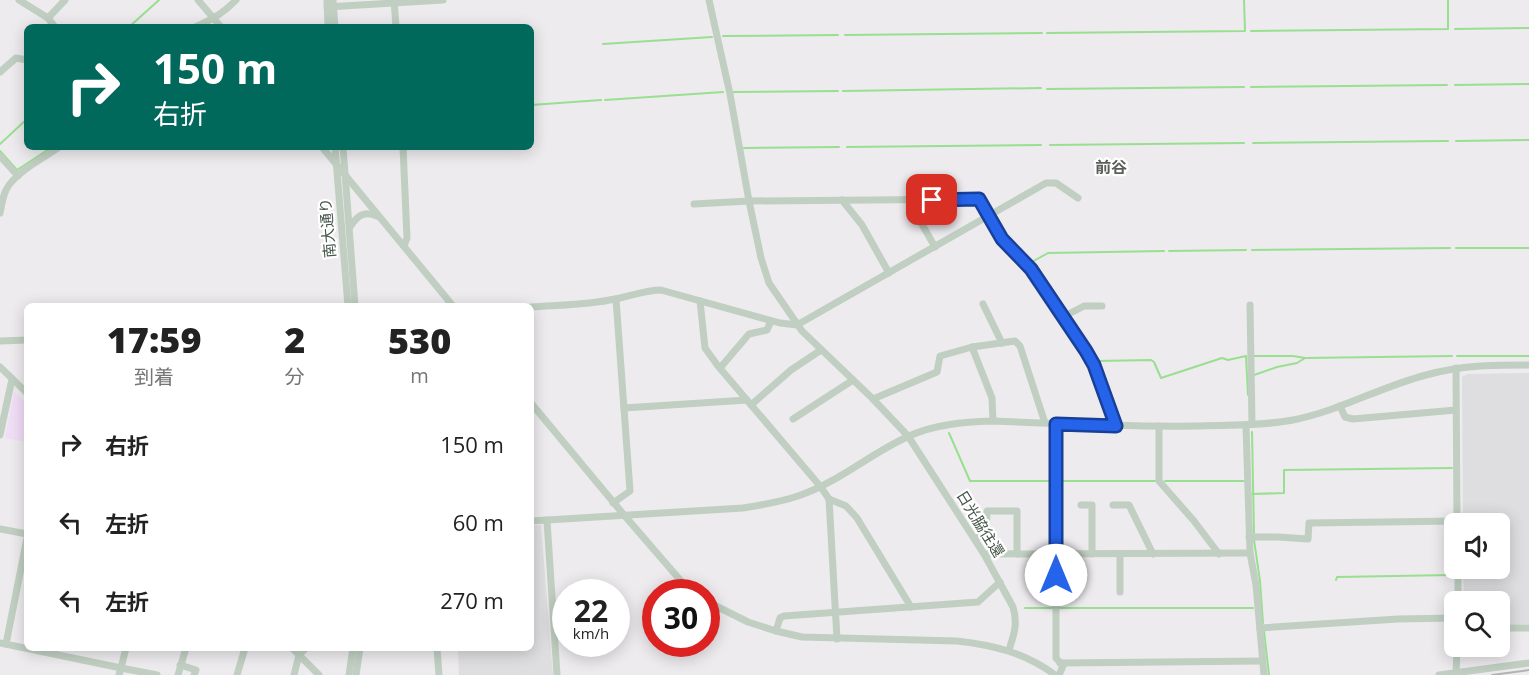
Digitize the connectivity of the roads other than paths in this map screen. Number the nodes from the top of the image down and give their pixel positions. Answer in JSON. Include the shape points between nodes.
{"nodes":[{"id":1,"x":19,"y":0,"type":"edge"},
{"id":2,"x":65,"y":0,"type":"edge"},
{"id":3,"x":198,"y":0,"type":"edge"},
{"id":4,"x":236,"y":0,"type":"edge"},
{"id":5,"x":443,"y":0,"type":"edge"},
{"id":6,"x":709,"y":0,"type":"edge"},
{"id":7,"x":394,"y":2,"type":"edge"},
{"id":8,"x":330,"y":3,"type":"edge"},
{"id":9,"x":48,"y":18,"type":"junction"},
{"id":10,"x":214,"y":19,"type":"junction"},
{"id":11,"x":53,"y":24,"type":"edge"},
{"id":12,"x":202,"y":24,"type":"edge"},
{"id":13,"x":218,"y":24,"type":"edge"},
{"id":14,"x":328,"y":24,"type":"edge"},
{"id":15,"x":334,"y":24,"type":"edge"},
{"id":16,"x":396,"y":24,"type":"edge"},
{"id":17,"x":24,"y":59,"type":"edge"},
{"id":18,"x":0,"y":72,"type":"edge"},
{"id":19,"x":55,"y":150,"type":"edge"},
{"id":20,"x":324,"y":150,"type":"edge"},
{"id":21,"x":335,"y":150,"type":"edge"},
{"id":22,"x":343,"y":150,"type":"edge"},
{"id":23,"x":403,"y":150,"type":"edge"},
{"id":24,"x":0,"y":156,"type":"edge"},
{"id":25,"x":336,"y":165,"type":"junction"},
{"id":26,"x":18,"y":176,"type":"junction"},
{"id":27,"x":345,"y":176,"type":"junction"},
{"id":28,"x":1078,"y":198,"type":"dead end"},
{"id":29,"x":842,"y":200,"type":"junction"},
{"id":30,"x":908,"y":200,"type":"junction"},
{"id":31,"x":749,"y":201,"type":"junction"},
{"id":32,"x":1,"y":204,"type":"edge"},
{"id":33,"x":694,"y":204,"type":"dead end"},
{"id":34,"x":0,"y":213,"type":"edge"},
{"id":35,"x":989,"y":216,"type":"junction"},
{"id":36,"x":380,"y":217,"type":"junction"},
{"id":37,"x":349,"y":227,"type":"junction"},
{"id":38,"x":404,"y":246,"type":"junction"},
{"id":39,"x":935,"y":247,"type":"junction"},
{"id":40,"x":889,"y":273,"type":"junction"},
{"id":41,"x":616,"y":299,"type":"junction"},
{"id":42,"x":700,"y":301,"type":"junction"},
{"id":43,"x":348,"y":303,"type":"edge"},
{"id":44,"x":355,"y":303,"type":"edge"},
{"id":45,"x":451,"y":303,"type":"edge"},
{"id":46,"x":983,"y":304,"type":"dead end"},
{"id":47,"x":1250,"y":305,"type":"dead end"},
{"id":48,"x":1102,"y":306,"type":"dead end"},
{"id":49,"x":534,"y":307,"type":"edge"},
{"id":50,"x":1063,"y":317,"type":"junction"},
{"id":51,"x":771,"y":321,"type":"junction"},
{"id":52,"x":797,"y":325,"type":"junction"},
{"id":53,"x":23,"y":340,"type":"edge"},
{"id":54,"x":0,"y":341,"type":"edge"},
{"id":55,"x":1002,"y":343,"type":"junction"},
{"id":56,"x":972,"y":347,"type":"junction"},
{"id":57,"x":822,"y":350,"type":"junction"},
{"id":58,"x":1529,"y":365,"type":"edge"},
{"id":59,"x":0,"y":367,"type":"edge"},
{"id":60,"x":720,"y":368,"type":"junction"},
{"id":61,"x":1456,"y":368,"type":"junction"},
{"id":62,"x":12,"y":379,"type":"junction"},
{"id":63,"x":853,"y":380,"type":"junction"},
{"id":64,"x":24,"y":390,"type":"edge"},
{"id":65,"x":873,"y":399,"type":"junction"},
{"id":66,"x":749,"y":403,"type":"junction"},
{"id":67,"x":534,"y":406,"type":"edge"},
{"id":68,"x":1340,"y":406,"type":"junction"},
{"id":69,"x":624,"y":408,"type":"junction"},
{"id":70,"x":1456,"y":410,"type":"junction"},
{"id":71,"x":793,"y":419,"type":"dead end"},
{"id":72,"x":993,"y":421,"type":"junction"},
{"id":73,"x":1045,"y":423,"type":"junction"},
{"id":74,"x":1056,"y":424,"type":"junction"},
{"id":75,"x":1249,"y":425,"type":"junction"},
{"id":76,"x":1116,"y":426,"type":"junction"},
{"id":77,"x":1159,"y":426,"type":"junction"},
{"id":78,"x":0,"y":435,"type":"edge"},
{"id":79,"x":908,"y":436,"type":"junction"},
{"id":80,"x":820,"y":486,"type":"junction"},
{"id":81,"x":829,"y":499,"type":"junction"},
{"id":82,"x":613,"y":503,"type":"junction"},
{"id":83,"x":1081,"y":505,"type":"dead end"},
{"id":84,"x":1113,"y":505,"type":"dead end"},
{"id":85,"x":1458,"y":513,"type":"edge"},
{"id":86,"x":624,"y":515,"type":"junction"},
{"id":87,"x":547,"y":520,"type":"junction"},
{"id":88,"x":534,"y":521,"type":"edge"},
{"id":89,"x":1444,"y":522,"type":"edge"},
{"id":90,"x":0,"y":530,"type":"edge"},
{"id":91,"x":24,"y":535,"type":"edge"},
{"id":92,"x":1250,"y":537,"type":"junction"},
{"id":93,"x":975,"y":539,"type":"junction"},
{"id":94,"x":1250,"y":553,"type":"junction"},
{"id":95,"x":984,"y":554,"type":"junction"},
{"id":96,"x":1017,"y":554,"type":"junction"},
{"id":97,"x":1056,"y":554,"type":"junction"},
{"id":98,"x":1092,"y":554,"type":"junction"},
{"id":99,"x":1120,"y":554,"type":"junction"},
{"id":100,"x":1153,"y":554,"type":"junction"},
{"id":101,"x":1220,"y":554,"type":"junction"},
{"id":102,"x":23,"y":578,"type":"edge"},
{"id":103,"x":679,"y":579,"type":"edge"},
{"id":104,"x":1000,"y":582,"type":"junction"},
{"id":105,"x":1120,"y":592,"type":"dead end"},
{"id":106,"x":911,"y":607,"type":"junction"},
{"id":107,"x":720,"y":608,"type":"edge"},
{"id":108,"x":836,"y":612,"type":"junction"},
{"id":109,"x":1444,"y":618,"type":"edge"},
{"id":110,"x":1260,"y":628,"type":"junction"},
{"id":111,"x":1510,"y":628,"type":"edge"},
{"id":112,"x":1529,"y":628,"type":"edge"},
{"id":113,"x":776,"y":631,"type":"junction"},
{"id":114,"x":837,"y":639,"type":"junction"},
{"id":115,"x":3,"y":643,"type":"edge"},
{"id":116,"x":24,"y":646,"type":"edge"},
{"id":117,"x":1009,"y":650,"type":"junction"},
{"id":118,"x":125,"y":651,"type":"edge"},
{"id":119,"x":185,"y":651,"type":"edge"},
{"id":120,"x":244,"y":651,"type":"edge"},
{"id":121,"x":295,"y":651,"type":"edge"},
{"id":122,"x":303,"y":651,"type":"edge"},
{"id":123,"x":353,"y":651,"type":"edge"},
{"id":124,"x":360,"y":651,"type":"edge"},
{"id":125,"x":437,"y":651,"type":"edge"},
{"id":126,"x":65,"y":652,"type":"edge"},
{"id":127,"x":299,"y":655,"type":"junction"},
{"id":128,"x":1457,"y":657,"type":"edge"},
{"id":129,"x":1262,"y":662,"type":"junction"},
{"id":130,"x":1060,"y":663,"type":"junction"},
{"id":131,"x":1529,"y":663,"type":"edge"},
{"id":132,"x":180,"y":665,"type":"junction"},
{"id":133,"x":120,"y":671,"type":"edge"},
{"id":134,"x":1456,"y":674,"type":"edge"},
{"id":135,"x":157,"y":675,"type":"edge"},
{"id":136,"x":178,"y":675,"type":"edge"},
{"id":137,"x":195,"y":675,"type":"edge"},
{"id":138,"x":237,"y":675,"type":"edge"},
{"id":139,"x":294,"y":675,"type":"edge"},
{"id":140,"x":319,"y":675,"type":"edge"},
{"id":141,"x":349,"y":675,"type":"edge"},
{"id":142,"x":356,"y":675,"type":"edge"},
{"id":143,"x":439,"y":675,"type":"edge"},
{"id":144,"x":557,"y":675,"type":"edge"},
{"id":145,"x":1057,"y":675,"type":"edge"},
{"id":146,"x":1264,"y":675,"type":"edge"},
{"id":147,"x":1439,"y":675,"type":"edge"}],
"edges":[{"from":1,"to":9,"type":"street"},
{"from":2,"to":9,"type":"street"},
{"from":3,"to":10,"type":"street"},
{"from":4,"to":10,"type":"street"},
{"from":5,"to":7,"type":"street"},
{"from":6,"to":31,"type":"street","name":"日光脇往還"},
{"from":7,"to":8,"type":"street"},
{"from":7,"to":16,"type":"street"},
{"from":8,"to":14,"type":"street"},
{"from":8,"to":15,"type":"street"},
{"from":9,"to":11,"type":"street"},
{"from":10,"to":12,"type":"street"},
{"from":10,"to":13,"type":"street"},
{"from":17,"to":18,"type":"street","via":[[16,58]]},
{"from":19,"to":26,"type":"street"},
{"from":20,"to":25,"type":"street"},
{"from":21,"to":25,"type":"street","name":"南大通り"},
{"from":22,"to":27,"type":"street","name":"南大通り"},
{"from":23,"to":38,"type":"street","via":[[407,238]]},
{"from":24,"to":26,"type":"street"},
{"from":25,"to":27,"type":"street"},
{"from":25,"to":43,"type":"street","name":"南大通り"},
{"from":26,"to":32,"type":"street"},
{"from":27,"to":36,"type":"street"},
{"from":27,"to":37,"type":"street","name":"南大通り"},
{"from":28,"to":35,"type":"street","via":[[1056,183],[1046,183]]},
{"from":29,"to":30,"type":"street"},
{"from":29,"to":31,"type":"street"},
{"from":29,"to":40,"type":"street","via":[[862,225]]},
{"from":30,"to":35,"type":"street","via":[[979,199]]},
{"from":30,"to":39,"type":"street"},
{"from":31,"to":33,"type":"street"},
{"from":31,"to":52,"type":"street","name":"日光脇往還","via":[[769,283]]},
{"from":32,"to":34,"type":"street"},
{"from":35,"to":39,"type":"street"},
{"from":35,"to":50,"type":"street","via":[[1002,239],[1031,269]]},
{"from":36,"to":37,"type":"street","via":[[365,213]]},
{"from":36,"to":38,"type":"street"},
{"from":37,"to":44,"type":"street","name":"南大通り"},
{"from":38,"to":45,"type":"street"},
{"from":39,"to":40,"type":"street"},
{"from":40,"to":52,"type":"street"},
{"from":41,"to":42,"type":"street","via":[[661,290]]},
{"from":41,"to":49,"type":"street"},
{"from":41,"to":69,"type":"street"},
{"from":42,"to":51,"type":"street"},
{"from":42,"to":60,"type":"street","via":[[705,348]]},
{"from":46,"to":55,"type":"street"},
{"from":47,"to":75,"type":"street"},
{"from":48,"to":50,"type":"street","via":[[1084,306]]},
{"from":50,"to":76,"type":"street","via":[[1094,365]]},
{"from":51,"to":52,"type":"street"},
{"from":51,"to":60,"type":"street","via":[[767,330],[749,334]]},
{"from":52,"to":57,"type":"street","name":"日光脇往還"},
{"from":53,"to":54,"type":"street"},
{"from":55,"to":56,"type":"street"},
{"from":55,"to":73,"type":"street","via":[[1015,342],[1020,346]]},
{"from":56,"to":65,"type":"street","via":[[940,356],[937,372]]},
{"from":56,"to":72,"type":"street","via":[[992,398]]},
{"from":57,"to":63,"type":"street","name":"日光脇往還"},
{"from":57,"to":66,"type":"street"},
{"from":58,"to":61,"type":"street"},
{"from":59,"to":62,"type":"street"},
{"from":60,"to":66,"type":"street"},
{"from":61,"to":68,"type":"street"},
{"from":61,"to":70,"type":"street"},
{"from":62,"to":64,"type":"street"},
{"from":62,"to":78,"type":"street"},
{"from":63,"to":65,"type":"street","name":"日光脇往還"},
{"from":63,"to":71,"type":"street"},
{"from":65,"to":79,"type":"street","name":"日光脇往還"},
{"from":66,"to":69,"type":"street"},
{"from":66,"to":80,"type":"street"},
{"from":67,"to":82,"type":"street"},
{"from":68,"to":70,"type":"street","via":[[1345,417],[1353,419]]},
{"from":68,"to":75,"type":"street","via":[[1292,420]]},
{"from":69,"to":82,"type":"street","via":[[630,490]]},
{"from":70,"to":85,"type":"street"},
{"from":72,"to":73,"type":"street"},
{"from":72,"to":79,"type":"street","via":[[950,425]]},
{"from":73,"to":74,"type":"street"},
{"from":74,"to":76,"type":"street"},
{"from":74,"to":97,"type":"street"},
{"from":75,"to":77,"type":"street"},
{"from":75,"to":92,"type":"street"},
{"from":76,"to":77,"type":"street"},
{"from":77,"to":101,"type":"street","via":[[1159,481]]},
{"from":79,"to":80,"type":"street"},
{"from":79,"to":93,"type":"street","name":"日光脇往還"},
{"from":80,"to":81,"type":"street"},
{"from":80,"to":86,"type":"street","via":[[799,496],[754,506]]},
{"from":81,"to":106,"type":"street","via":[[846,506],[858,518]]},
{"from":81,"to":108,"type":"street"},
{"from":82,"to":86,"type":"street"},
{"from":83,"to":98,"type":"street","via":[[1092,505]]},
{"from":84,"to":100,"type":"street","via":[[1129,505]]},
{"from":86,"to":87,"type":"street"},
{"from":86,"to":103,"type":"street"},
{"from":87,"to":88,"type":"street"},
{"from":87,"to":144,"type":"street"},
{"from":89,"to":92,"type":"street","via":[[1309,523],[1308,539]]},
{"from":90,"to":91,"type":"street"},
{"from":92,"to":94,"type":"street"},
{"from":93,"to":95,"type":"street","name":"日光脇往還"},
{"from":93,"to":96,"type":"street","via":[[986,532],[987,511],[1017,511]]},
{"from":94,"to":101,"type":"street"},
{"from":94,"to":110,"type":"street"},
{"from":95,"to":96,"type":"street"},
{"from":95,"to":104,"type":"street","name":"日光脇往還"},
{"from":96,"to":97,"type":"street"},
{"from":97,"to":98,"type":"street"},
{"from":97,"to":130,"type":"street","via":[[1056,658]]},
{"from":98,"to":99,"type":"street"},
{"from":99,"to":100,"type":"street"},
{"from":99,"to":105,"type":"street"},
{"from":100,"to":101,"type":"street"},
{"from":102,"to":115,"type":"street"},
{"from":104,"to":106,"type":"street","via":[[978,602]]},
{"from":104,"to":117,"type":"street","name":"日光脇往還","via":[[1016,620]]},
{"from":106,"to":108,"type":"street"},
{"from":107,"to":113,"type":"street"},
{"from":108,"to":113,"type":"street","via":[[784,616]]},
{"from":108,"to":114,"type":"street"},
{"from":109,"to":110,"type":"street"},
{"from":110,"to":129,"type":"street"},
{"from":111,"to":112,"type":"street"},
{"from":113,"to":114,"type":"street"},
{"from":114,"to":117,"type":"street","via":[[957,641]]},
{"from":115,"to":116,"type":"street"},
{"from":117,"to":145,"type":"street"},
{"from":118,"to":133,"type":"street"},
{"from":119,"to":132,"type":"street"},
{"from":120,"to":138,"type":"street"},
{"from":121,"to":127,"type":"street"},
{"from":122,"to":127,"type":"street"},
{"from":123,"to":141,"type":"street"},
{"from":124,"to":142,"type":"street"},
{"from":125,"to":143,"type":"street"},
{"from":126,"to":133,"type":"street"},
{"from":127,"to":139,"type":"street"},
{"from":127,"to":140,"type":"street"},
{"from":128,"to":134,"type":"street"},
{"from":129,"to":130,"type":"street"},
{"from":129,"to":146,"type":"street"},
{"from":130,"to":145,"type":"street","via":[[1063,666]]},
{"from":131,"to":134,"type":"street"},
{"from":132,"to":136,"type":"street"},
{"from":132,"to":137,"type":"street","via":[[196,670]]},
{"from":133,"to":135,"type":"street"},
{"from":134,"to":147,"type":"street"}]}
